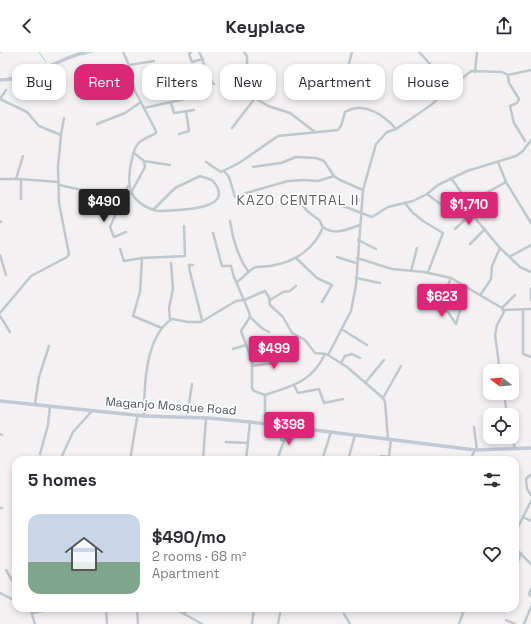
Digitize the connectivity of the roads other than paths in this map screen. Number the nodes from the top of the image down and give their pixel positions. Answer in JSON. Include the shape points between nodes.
{"nodes":[{"id":1,"x":84,"y":52,"type":"edge"},
{"id":2,"x":124,"y":52,"type":"edge"},
{"id":3,"x":191,"y":52,"type":"edge"},
{"id":4,"x":198,"y":52,"type":"edge"},
{"id":5,"x":244,"y":52,"type":"edge"},
{"id":6,"x":352,"y":52,"type":"edge"},
{"id":7,"x":419,"y":52,"type":"edge"},
{"id":8,"x":477,"y":52,"type":"edge"},
{"id":9,"x":203,"y":59,"type":"junction"},
{"id":10,"x":154,"y":61,"type":"dead end"},
{"id":11,"x":129,"y":64,"type":"edge"},
{"id":12,"x":134,"y":64,"type":"edge"},
{"id":13,"x":247,"y":64,"type":"edge"},
{"id":14,"x":349,"y":64,"type":"edge"},
{"id":15,"x":430,"y":64,"type":"edge"},
{"id":16,"x":531,"y":70,"type":"edge"},
{"id":17,"x":474,"y":72,"type":"junction"},
{"id":18,"x":508,"y":74,"type":"junction"},
{"id":19,"x":463,"y":77,"type":"edge"},
{"id":20,"x":0,"y":80,"type":"edge"},
{"id":21,"x":214,"y":84,"type":"dead end"},
{"id":22,"x":134,"y":89,"type":"edge"},
{"id":23,"x":6,"y":90,"type":"dead end"},
{"id":24,"x":0,"y":99,"type":"edge"},
{"id":25,"x":182,"y":100,"type":"edge"},
{"id":26,"x":253,"y":100,"type":"edge"},
{"id":27,"x":258,"y":100,"type":"edge"},
{"id":28,"x":436,"y":100,"type":"edge"},
{"id":29,"x":141,"y":102,"type":"junction"},
{"id":30,"x":171,"y":103,"type":"junction"},
{"id":31,"x":144,"y":108,"type":"junction"},
{"id":32,"x":194,"y":110,"type":"dead end"},
{"id":33,"x":186,"y":111,"type":"junction"},
{"id":34,"x":64,"y":118,"type":"dead end"},
{"id":35,"x":97,"y":124,"type":"dead end"},
{"id":36,"x":232,"y":128,"type":"dead end"},
{"id":37,"x":396,"y":129,"type":"junction"},
{"id":38,"x":315,"y":132,"type":"junction"},
{"id":39,"x":179,"y":134,"type":"dead end"},
{"id":40,"x":61,"y":135,"type":"junction"},
{"id":41,"x":531,"y":140,"type":"edge"},
{"id":42,"x":525,"y":141,"type":"dead end"},
{"id":43,"x":134,"y":152,"type":"junction"},
{"id":44,"x":23,"y":156,"type":"dead end"},
{"id":45,"x":144,"y":161,"type":"junction"},
{"id":46,"x":206,"y":162,"type":"dead end"},
{"id":47,"x":498,"y":162,"type":"junction"},
{"id":48,"x":170,"y":165,"type":"dead end"},
{"id":49,"x":253,"y":167,"type":"dead end"},
{"id":50,"x":224,"y":171,"type":"junction"},
{"id":51,"x":334,"y":176,"type":"junction"},
{"id":52,"x":451,"y":178,"type":"junction"},
{"id":53,"x":0,"y":179,"type":"edge"},
{"id":54,"x":16,"y":180,"type":"junction"},
{"id":55,"x":21,"y":180,"type":"junction"},
{"id":56,"x":506,"y":182,"type":"junction"},
{"id":57,"x":59,"y":183,"type":"junction"},
{"id":58,"x":128,"y":185,"type":"junction"},
{"id":59,"x":82,"y":190,"type":"dead end"},
{"id":60,"x":363,"y":190,"type":"junction"},
{"id":61,"x":130,"y":193,"type":"junction"},
{"id":62,"x":486,"y":193,"type":"dead end"},
{"id":63,"x":427,"y":194,"type":"junction"},
{"id":64,"x":21,"y":199,"type":"dead end"},
{"id":65,"x":404,"y":203,"type":"junction"},
{"id":66,"x":303,"y":206,"type":"dead end"},
{"id":67,"x":343,"y":206,"type":"dead end"},
{"id":68,"x":447,"y":209,"type":"dead end"},
{"id":69,"x":153,"y":210,"type":"junction"},
{"id":70,"x":362,"y":213,"type":"junction"},
{"id":71,"x":472,"y":213,"type":"junction"},
{"id":72,"x":230,"y":221,"type":"dead end"},
{"id":73,"x":531,"y":223,"type":"edge"},
{"id":74,"x":360,"y":225,"type":"junction"},
{"id":75,"x":184,"y":226,"type":"dead end"},
{"id":76,"x":323,"y":227,"type":"junction"},
{"id":77,"x":485,"y":229,"type":"junction"},
{"id":78,"x":455,"y":230,"type":"dead end"},
{"id":79,"x":126,"y":232,"type":"dead end"},
{"id":80,"x":213,"y":233,"type":"dead end"},
{"id":81,"x":358,"y":240,"type":"junction"},
{"id":82,"x":470,"y":244,"type":"dead end"},
{"id":83,"x":531,"y":245,"type":"edge"},
{"id":84,"x":418,"y":248,"type":"dead end"},
{"id":85,"x":500,"y":248,"type":"junction"},
{"id":86,"x":120,"y":249,"type":"dead end"},
{"id":87,"x":376,"y":249,"type":"dead end"},
{"id":88,"x":0,"y":255,"type":"edge"},
{"id":89,"x":511,"y":256,"type":"junction"},
{"id":90,"x":338,"y":257,"type":"dead end"},
{"id":91,"x":142,"y":258,"type":"junction"},
{"id":92,"x":295,"y":258,"type":"junction"},
{"id":93,"x":357,"y":258,"type":"junction"},
{"id":94,"x":171,"y":263,"type":"dead end"},
{"id":95,"x":356,"y":263,"type":"junction"},
{"id":96,"x":193,"y":265,"type":"dead end"},
{"id":97,"x":411,"y":271,"type":"junction"},
{"id":98,"x":249,"y":272,"type":"junction"},
{"id":99,"x":428,"y":272,"type":"junction"},
{"id":100,"x":531,"y":272,"type":"edge"},
{"id":101,"x":6,"y":275,"type":"dead end"},
{"id":102,"x":356,"y":278,"type":"junction"},
{"id":103,"x":451,"y":278,"type":"junction"},
{"id":104,"x":237,"y":282,"type":"junction"},
{"id":105,"x":380,"y":283,"type":"dead end"},
{"id":106,"x":296,"y":286,"type":"dead end"},
{"id":107,"x":467,"y":286,"type":"junction"},
{"id":108,"x":531,"y":288,"type":"edge"},
{"id":109,"x":444,"y":294,"type":"dead end"},
{"id":110,"x":481,"y":294,"type":"junction"},
{"id":111,"x":515,"y":295,"type":"dead end"},
{"id":112,"x":244,"y":300,"type":"junction"},
{"id":113,"x":270,"y":300,"type":"junction"},
{"id":114,"x":531,"y":300,"type":"edge"},
{"id":115,"x":322,"y":302,"type":"dead end"},
{"id":116,"x":425,"y":305,"type":"dead end"},
{"id":117,"x":503,"y":309,"type":"junction"},
{"id":118,"x":531,"y":309,"type":"edge"},
{"id":119,"x":523,"y":311,"type":"junction"},
{"id":120,"x":0,"y":314,"type":"edge"},
{"id":121,"x":250,"y":317,"type":"junction"},
{"id":122,"x":170,"y":320,"type":"junction"},
{"id":123,"x":202,"y":320,"type":"junction"},
{"id":124,"x":162,"y":328,"type":"junction"},
{"id":125,"x":342,"y":330,"type":"junction"},
{"id":126,"x":10,"y":332,"type":"dead end"},
{"id":127,"x":269,"y":332,"type":"dead end"},
{"id":128,"x":246,"y":345,"type":"junction"},
{"id":129,"x":367,"y":345,"type":"dead end"},
{"id":130,"x":49,"y":346,"type":"dead end"},
{"id":131,"x":233,"y":349,"type":"dead end"},
{"id":132,"x":327,"y":355,"type":"junction"},
{"id":133,"x":275,"y":356,"type":"dead end"},
{"id":134,"x":531,"y":357,"type":"edge"},
{"id":135,"x":360,"y":358,"type":"dead end"},
{"id":136,"x":384,"y":360,"type":"dead end"},
{"id":137,"x":341,"y":363,"type":"junction"},
{"id":138,"x":499,"y":364,"type":"edge"},
{"id":139,"x":252,"y":366,"type":"junction"},
{"id":140,"x":401,"y":366,"type":"dead end"},
{"id":141,"x":365,"y":383,"type":"junction"},
{"id":142,"x":192,"y":384,"type":"dead end"},
{"id":143,"x":294,"y":385,"type":"junction"},
{"id":144,"x":265,"y":395,"type":"junction"},
{"id":145,"x":383,"y":398,"type":"junction"},
{"id":146,"x":343,"y":399,"type":"dead end"},
{"id":147,"x":0,"y":401,"type":"edge"},
{"id":148,"x":35,"y":404,"type":"junction"},
{"id":149,"x":51,"y":406,"type":"junction"},
{"id":150,"x":92,"y":410,"type":"junction"},
{"id":151,"x":144,"y":416,"type":"junction"},
{"id":152,"x":137,"y":418,"type":"dead end"},
{"id":153,"x":187,"y":418,"type":"junction"},
{"id":154,"x":206,"y":418,"type":"junction"},
{"id":155,"x":250,"y":422,"type":"junction"},
{"id":156,"x":266,"y":424,"type":"junction"},
{"id":157,"x":278,"y":426,"type":"junction"},
{"id":158,"x":289,"y":427,"type":"junction"},
{"id":159,"x":474,"y":427,"type":"dead end"},
{"id":160,"x":331,"y":432,"type":"junction"},
{"id":161,"x":355,"y":435,"type":"junction"},
{"id":162,"x":389,"y":439,"type":"junction"},
{"id":163,"x":226,"y":442,"type":"dead end"},
{"id":164,"x":282,"y":442,"type":"junction"},
{"id":165,"x":248,"y":443,"type":"junction"},
{"id":166,"x":513,"y":444,"type":"edge"},
{"id":167,"x":514,"y":448,"type":"junction"},
{"id":168,"x":531,"y":448,"type":"edge"},
{"id":169,"x":476,"y":450,"type":"junction"},
{"id":170,"x":40,"y":454,"type":"dead end"},
{"id":171,"x":62,"y":456,"type":"edge"},
{"id":172,"x":131,"y":456,"type":"edge"},
{"id":173,"x":203,"y":456,"type":"edge"},
{"id":174,"x":246,"y":456,"type":"edge"},
{"id":175,"x":278,"y":456,"type":"edge"},
{"id":176,"x":323,"y":456,"type":"edge"},
{"id":177,"x":349,"y":456,"type":"edge"},
{"id":178,"x":389,"y":456,"type":"edge"},
{"id":179,"x":472,"y":456,"type":"edge"},
{"id":180,"x":530,"y":476,"type":"dead end"},
{"id":181,"x":531,"y":495,"type":"edge"},
{"id":182,"x":531,"y":500,"type":"edge"},
{"id":183,"x":523,"y":517,"type":"junction"},
{"id":184,"x":531,"y":521,"type":"edge"},
{"id":185,"x":519,"y":525,"type":"edge"},
{"id":186,"x":519,"y":551,"type":"edge"},
{"id":187,"x":522,"y":554,"type":"junction"},
{"id":188,"x":519,"y":560,"type":"edge"},
{"id":189,"x":531,"y":564,"type":"edge"},
{"id":190,"x":6,"y":570,"type":"dead end"},
{"id":191,"x":11,"y":579,"type":"edge"},
{"id":192,"x":531,"y":589,"type":"edge"},
{"id":193,"x":0,"y":593,"type":"edge"},
{"id":194,"x":531,"y":596,"type":"edge"},
{"id":195,"x":12,"y":598,"type":"edge"},
{"id":196,"x":531,"y":607,"type":"edge"},
{"id":197,"x":38,"y":612,"type":"edge"},
{"id":198,"x":106,"y":612,"type":"edge"},
{"id":199,"x":137,"y":612,"type":"edge"},
{"id":200,"x":182,"y":612,"type":"edge"},
{"id":201,"x":254,"y":612,"type":"edge"},
{"id":202,"x":280,"y":612,"type":"edge"},
{"id":203,"x":32,"y":613,"type":"joint"},
{"id":204,"x":463,"y":613,"type":"edge"},
{"id":205,"x":184,"y":614,"type":"joint"},
{"id":206,"x":344,"y":614,"type":"dead end"},
{"id":207,"x":506,"y":620,"type":"dead end"},
{"id":208,"x":35,"y":624,"type":"edge"},
{"id":209,"x":107,"y":624,"type":"edge"},
{"id":210,"x":138,"y":624,"type":"edge"},
{"id":211,"x":202,"y":624,"type":"edge"},
{"id":212,"x":252,"y":624,"type":"edge"},
{"id":213,"x":278,"y":624,"type":"edge"},
{"id":214,"x":350,"y":624,"type":"edge"},
{"id":215,"x":459,"y":624,"type":"edge"},
{"id":216,"x":515,"y":624,"type":"edge"},
{"id":217,"x":524,"y":624,"type":"edge"}],
"edges":[{"from":1,"to":20,"type":"street","via":[[24,76]]},
{"from":2,"to":11,"type":"street"},
{"from":3,"to":9,"type":"street","via":[[189,54],[192,62]]},
{"from":4,"to":9,"type":"street"},
{"from":5,"to":13,"type":"street"},
{"from":6,"to":14,"type":"street"},
{"from":7,"to":15,"type":"street"},
{"from":8,"to":17,"type":"street"},
{"from":9,"to":21,"type":"street"},
{"from":10,"to":12,"type":"street"},
{"from":16,"to":18,"type":"street"},
{"from":17,"to":18,"type":"street"},
{"from":17,"to":19,"type":"street"},
{"from":18,"to":42,"type":"street","via":[[509,83],[519,99],[510,106],[514,123]]},
{"from":22,"to":29,"type":"street"},
{"from":23,"to":24,"type":"street"},
{"from":24,"to":40,"type":"street","via":[[27,112],[39,126]]},
{"from":25,"to":30,"type":"street"},
{"from":26,"to":36,"type":"street"},
{"from":27,"to":38,"type":"street","via":[[290,113]]},
{"from":28,"to":37,"type":"street"},
{"from":29,"to":31,"type":"street"},
{"from":29,"to":35,"type":"street","via":[[125,113]]},
{"from":30,"to":31,"type":"street"},
{"from":30,"to":33,"type":"street","via":[[173,113]]},
{"from":31,"to":43,"type":"street","via":[[156,133],[137,145]]},
{"from":32,"to":33,"type":"street"},
{"from":33,"to":39,"type":"street","via":[[189,131]]},
{"from":34,"to":40,"type":"street"},
{"from":37,"to":38,"type":"street","via":[[376,111],[361,108],[345,112],[338,130]]},
{"from":37,"to":60,"type":"street","via":[[388,132],[376,144]]},
{"from":38,"to":50,"type":"street","via":[[278,136]]},
{"from":40,"to":57,"type":"street"},
{"from":41,"to":47,"type":"street","via":[[520,153]]},
{"from":43,"to":45,"type":"street"},
{"from":43,"to":58,"type":"street"},
{"from":44,"to":54,"type":"street"},
{"from":45,"to":48,"type":"street"},
{"from":45,"to":61,"type":"street","via":[[145,166]]},
{"from":46,"to":50,"type":"street","via":[[221,172]]},
{"from":47,"to":52,"type":"street"},
{"from":47,"to":56,"type":"street"},
{"from":49,"to":51,"type":"street","via":[[309,156],[324,161]]},
{"from":50,"to":51,"type":"street","via":[[238,198],[246,193],[288,182],[318,181],[330,175]]},
{"from":51,"to":60,"type":"street"},
{"from":52,"to":63,"type":"street"},
{"from":52,"to":71,"type":"street","via":[[468,202]]},
{"from":53,"to":54,"type":"street"},
{"from":54,"to":55,"type":"street"},
{"from":55,"to":57,"type":"street"},
{"from":55,"to":64,"type":"street"},
{"from":56,"to":62,"type":"street"},
{"from":56,"to":73,"type":"street"},
{"from":57,"to":59,"type":"street"},
{"from":57,"to":120,"type":"street","via":[[59,207],[69,256],[31,276]]},
{"from":58,"to":61,"type":"street"},
{"from":58,"to":79,"type":"street","via":[[110,228],[113,237]]},
{"from":60,"to":70,"type":"street"},
{"from":61,"to":69,"type":"street"},
{"from":63,"to":65,"type":"street"},
{"from":63,"to":68,"type":"street"},
{"from":65,"to":70,"type":"street","via":[[388,206],[372,217]]},
{"from":65,"to":99,"type":"street","via":[[423,221],[443,233]]},
{"from":66,"to":76,"type":"street"},
{"from":67,"to":70,"type":"street"},
{"from":69,"to":69,"type":"street","via":[[209,206],[217,198],[215,183],[208,177],[192,178],[175,188]]},
{"from":70,"to":74,"type":"street"},
{"from":71,"to":77,"type":"street"},
{"from":71,"to":78,"type":"street"},
{"from":72,"to":98,"type":"street","via":[[232,237]]},
{"from":74,"to":76,"type":"street","via":[[339,232]]},
{"from":74,"to":81,"type":"street"},
{"from":75,"to":91,"type":"street","via":[[185,256]]},
{"from":76,"to":92,"type":"street","via":[[314,243]]},
{"from":77,"to":82,"type":"street"},
{"from":77,"to":85,"type":"street"},
{"from":80,"to":104,"type":"street","via":[[222,266],[231,265]]},
{"from":81,"to":87,"type":"street"},
{"from":81,"to":93,"type":"street"},
{"from":83,"to":89,"type":"street"},
{"from":84,"to":97,"type":"street"},
{"from":85,"to":89,"type":"street"},
{"from":85,"to":110,"type":"street","via":[[492,266],[492,279]]},
{"from":86,"to":91,"type":"street","via":[[124,261]]},
{"from":88,"to":101,"type":"street"},
{"from":89,"to":100,"type":"street","via":[[520,267]]},
{"from":90,"to":95,"type":"street"},
{"from":91,"to":124,"type":"street","via":[[140,292],[133,316]]},
{"from":92,"to":98,"type":"street","via":[[275,265],[257,267]]},
{"from":92,"to":115,"type":"street","via":[[317,278],[332,285]]},
{"from":93,"to":95,"type":"street"},
{"from":93,"to":97,"type":"street"},
{"from":94,"to":122,"type":"street","via":[[173,289]]},
{"from":95,"to":102,"type":"street"},
{"from":96,"to":123,"type":"street","via":[[189,265],[190,272]]},
{"from":97,"to":99,"type":"street"},
{"from":98,"to":104,"type":"street"},
{"from":99,"to":103,"type":"street"},
{"from":102,"to":105,"type":"street"},
{"from":102,"to":125,"type":"street","via":[[352,311]]},
{"from":103,"to":107,"type":"street"},
{"from":103,"to":109,"type":"street"},
{"from":104,"to":112,"type":"street"},
{"from":106,"to":113,"type":"street"},
{"from":107,"to":110,"type":"street"},
{"from":107,"to":116,"type":"street","via":[[457,324],[451,313]]},
{"from":108,"to":114,"type":"street"},
{"from":110,"to":117,"type":"street"},
{"from":111,"to":117,"type":"street"},
{"from":112,"to":113,"type":"street","via":[[265,291]]},
{"from":112,"to":121,"type":"street"},
{"from":112,"to":123,"type":"street","via":[[236,301]]},
{"from":113,"to":132,"type":"street","via":[[270,305],[283,317],[292,333],[305,340],[315,354]]},
{"from":117,"to":119,"type":"street"},
{"from":117,"to":138,"type":"street","via":[[495,335]]},
{"from":118,"to":119,"type":"street"},
{"from":119,"to":134,"type":"street","via":[[523,354]]},
{"from":120,"to":126,"type":"street"},
{"from":121,"to":127,"type":"street"},
{"from":121,"to":128,"type":"street","via":[[240,329]]},
{"from":122,"to":123,"type":"street"},
{"from":122,"to":124,"type":"street"},
{"from":124,"to":151,"type":"street","via":[[156,335],[147,369]]},
{"from":125,"to":129,"type":"street"},
{"from":125,"to":132,"type":"street"},
{"from":128,"to":131,"type":"street"},
{"from":128,"to":139,"type":"street"},
{"from":130,"to":148,"type":"street","via":[[39,377]]},
{"from":132,"to":137,"type":"street"},
{"from":132,"to":143,"type":"street","via":[[309,377]]},
{"from":133,"to":139,"type":"street","via":[[275,363]]},
{"from":135,"to":137,"type":"street","via":[[352,354],[345,356]]},
{"from":136,"to":141,"type":"street"},
{"from":137,"to":141,"type":"street"},
{"from":139,"to":144,"type":"street","via":[[252,388],[254,392]]},
{"from":140,"to":145,"type":"street"},
{"from":141,"to":145,"type":"street"},
{"from":142,"to":153,"type":"street"},
{"from":143,"to":144,"type":"street"},
{"from":143,"to":146,"type":"street","via":[[298,393],[319,389],[324,402]]},
{"from":144,"to":156,"type":"street"},
{"from":145,"to":162,"type":"street"},
{"from":147,"to":148,"type":"street","name":"Maganjo Mosque Road"},
{"from":148,"to":149,"type":"street","name":"Maganjo Mosque Road"},
{"from":149,"to":150,"type":"street","name":"Maganjo Mosque Road"},
{"from":149,"to":170,"type":"street"},
{"from":150,"to":151,"type":"street","name":"Maganjo Mosque Road"},
{"from":150,"to":171,"type":"street","via":[[73,432]]},
{"from":151,"to":153,"type":"street","name":"Maganjo Mosque Road"},
{"from":152,"to":172,"type":"street"},
{"from":153,"to":154,"type":"street","name":"Maganjo Mosque Road"},
{"from":154,"to":155,"type":"street","name":"Maganjo Mosque Road"},
{"from":154,"to":173,"type":"street"},
{"from":155,"to":156,"type":"street","name":"Maganjo Mosque Road"},
{"from":155,"to":165,"type":"street"},
{"from":156,"to":157,"type":"street","name":"Maganjo Mosque Road"},
{"from":157,"to":158,"type":"street","name":"Maganjo Mosque Road"},
{"from":157,"to":164,"type":"street"},
{"from":158,"to":160,"type":"street","name":"Maganjo Mosque Road"},
{"from":158,"to":164,"type":"street"},
{"from":159,"to":169,"type":"street"},
{"from":160,"to":161,"type":"street","name":"Maganjo Mosque Road"},
{"from":160,"to":176,"type":"street"},
{"from":161,"to":162,"type":"street","name":"Maganjo Mosque Road"},
{"from":161,"to":177,"type":"street"},
{"from":162,"to":169,"type":"street","name":"Maganjo Mosque Road"},
{"from":162,"to":178,"type":"street"},
{"from":163,"to":165,"type":"street"},
{"from":164,"to":175,"type":"street"},
{"from":165,"to":174,"type":"street"},
{"from":166,"to":167,"type":"street"},
{"from":167,"to":168,"type":"street","name":"Maganjo Mosque Road"},
{"from":167,"to":169,"type":"street","name":"Maganjo Mosque Road"},
{"from":169,"to":179,"type":"street"},
{"from":180,"to":181,"type":"street","via":[[526,479],[526,487]]},
{"from":182,"to":183,"type":"street"},
{"from":183,"to":184,"type":"street"},
{"from":183,"to":185,"type":"street"},
{"from":186,"to":187,"type":"street"},
{"from":187,"to":188,"type":"street"},
{"from":187,"to":189,"type":"street"},
{"from":190,"to":191,"type":"street"},
{"from":192,"to":194,"type":"street"},
{"from":193,"to":195,"type":"street"},
{"from":196,"to":217,"type":"street"},
{"from":197,"to":203,"type":"street"},
{"from":198,"to":209,"type":"street"},
{"from":199,"to":210,"type":"street"},
{"from":200,"to":205,"type":"street"},
{"from":201,"to":212,"type":"street"},
{"from":202,"to":213,"type":"street"},
{"from":203,"to":208,"type":"street"},
{"from":204,"to":215,"type":"street"},
{"from":205,"to":211,"type":"street"},
{"from":206,"to":214,"type":"street"},
{"from":207,"to":216,"type":"street"}]}
